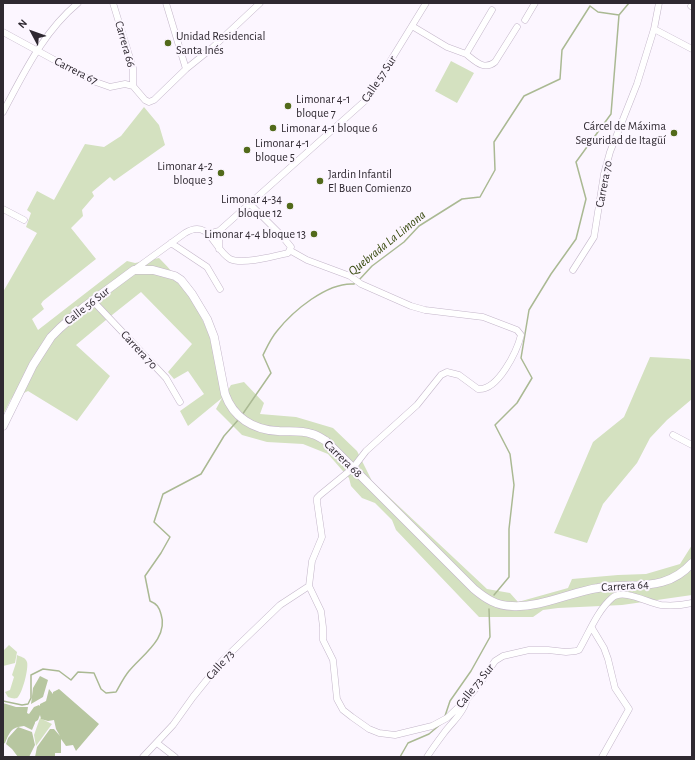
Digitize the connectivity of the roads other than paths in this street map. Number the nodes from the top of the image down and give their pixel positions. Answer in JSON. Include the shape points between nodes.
{"nodes":[{"id":1,"x":78,"y":3,"type":"edge"},
{"id":2,"x":113,"y":3,"type":"edge"},
{"id":3,"x":166,"y":3,"type":"edge"},
{"id":4,"x":260,"y":3,"type":"edge"},
{"id":5,"x":426,"y":3,"type":"edge"},
{"id":6,"x":535,"y":3,"type":"edge"},
{"id":7,"x":659,"y":3,"type":"edge"},
{"id":8,"x":492,"y":10,"type":"dead end"},
{"id":9,"x":525,"y":20,"type":"dead end"},
{"id":10,"x":412,"y":26,"type":"junction"},
{"id":11,"x":517,"y":27,"type":"dead end"},
{"id":12,"x":654,"y":29,"type":"junction"},
{"id":13,"x":3,"y":32,"type":"edge"},
{"id":14,"x":692,"y":49,"type":"edge"},
{"id":15,"x":37,"y":51,"type":"junction"},
{"id":16,"x":466,"y":54,"type":"junction"},
{"id":17,"x":186,"y":69,"type":"junction"},
{"id":18,"x":133,"y":86,"type":"junction"},
{"id":19,"x":3,"y":112,"type":"edge"},
{"id":20,"x":250,"y":204,"type":"junction"},
{"id":21,"x":3,"y":209,"type":"edge"},
{"id":22,"x":24,"y":220,"type":"dead end"},
{"id":23,"x":219,"y":231,"type":"junction"},
{"id":24,"x":208,"y":234,"type":"junction"},
{"id":25,"x":171,"y":243,"type":"junction"},
{"id":26,"x":219,"y":249,"type":"junction"},
{"id":27,"x":290,"y":251,"type":"junction"},
{"id":28,"x":134,"y":270,"type":"junction"},
{"id":29,"x":573,"y":270,"type":"dead end"},
{"id":30,"x":220,"y":289,"type":"dead end"},
{"id":31,"x":93,"y":301,"type":"junction"},
{"id":32,"x":180,"y":402,"type":"dead end"},
{"id":33,"x":3,"y":426,"type":"edge"},
{"id":34,"x":673,"y":435,"type":"dead end"},
{"id":35,"x":692,"y":445,"type":"edge"},
{"id":36,"x":353,"y":468,"type":"junction"},
{"id":37,"x":692,"y":563,"type":"edge"},
{"id":38,"x":309,"y":586,"type":"junction"},
{"id":39,"x":576,"y":592,"type":"joint"},
{"id":40,"x":692,"y":603,"type":"edge"},
{"id":41,"x":592,"y":628,"type":"junction"},
{"id":42,"x":467,"y":699,"type":"junction"},
{"id":43,"x":157,"y":743,"type":"junction"},
{"id":44,"x":143,"y":757,"type":"edge"},
{"id":45,"x":175,"y":757,"type":"edge"},
{"id":46,"x":427,"y":757,"type":"edge"},
{"id":47,"x":602,"y":757,"type":"edge"}],
"edges":[{"from":1,"to":15,"type":"street","via":[[54,27]]},
{"from":2,"to":18,"type":"street","name":"Carrera 66","via":[[134,68]]},
{"from":3,"to":17,"type":"street"},
{"from":4,"to":17,"type":"street"},
{"from":5,"to":10,"type":"street","name":"Calle 57 Sur"},
{"from":6,"to":9,"type":"street"},
{"from":7,"to":12,"type":"street","name":"Carrera 70"},
{"from":8,"to":16,"type":"street"},
{"from":10,"to":16,"type":"street","via":[[447,47]]},
{"from":10,"to":20,"type":"street","name":"Calle 57 Sur","via":[[367,99]]},
{"from":11,"to":16,"type":"street","via":[[490,66],[481,64]]},
{"from":12,"to":14,"type":"street"},
{"from":12,"to":29,"type":"street","name":"Carrera 70","via":[[637,84],[610,152],[594,237]]},
{"from":13,"to":15,"type":"street","name":"Carrera 67"},
{"from":15,"to":18,"type":"street","name":"Carrera 67","via":[[93,81],[110,87],[125,84]]},
{"from":15,"to":19,"type":"street"},
{"from":17,"to":18,"type":"street","via":[[149,102]]},
{"from":20,"to":23,"type":"street","name":"Calle 57 Sur"},
{"from":20,"to":27,"type":"street","via":[[282,236],[291,247]]},
{"from":21,"to":22,"type":"street"},
{"from":23,"to":24,"type":"street","name":"Calle 57 Sur"},
{"from":23,"to":26,"type":"street"},
{"from":24,"to":25,"type":"street","name":"Calle 56 Sur","via":[[194,228]]},
{"from":24,"to":26,"type":"street"},
{"from":25,"to":28,"type":"street","name":"Calle 56 Sur"},
{"from":25,"to":30,"type":"street","via":[[206,267]]},
{"from":26,"to":27,"type":"street","via":[[230,259],[239,261],[264,259],[288,254]]},
{"from":27,"to":36,"type":"street","via":[[411,306],[483,317],[517,330],[521,335],[506,368],[487,388],[478,389],[453,372],[441,375],[417,405],[366,451]]},
{"from":28,"to":31,"type":"street","name":"Calle 56 Sur"},
{"from":28,"to":36,"type":"street","name":"Carrera 68","via":[[153,270],[175,276],[192,294],[214,337],[228,402],[242,419],[254,426],[276,431],[305,432],[318,436]]},
{"from":31,"to":32,"type":"street","name":"Carrera 70","via":[[166,378]]},
{"from":31,"to":33,"type":"street","name":"Calle 56 Sur","via":[[51,337],[33,365]]},
{"from":34,"to":35,"type":"street"},
{"from":36,"to":38,"type":"street","via":[[317,498],[322,537],[312,561]]},
{"from":36,"to":39,"type":"street","name":"Carrera 68","via":[[474,589],[489,600],[511,606],[524,606]]},
{"from":37,"to":39,"type":"street","name":"Carrera 64","via":[[678,575],[664,582],[600,587]]},
{"from":38,"to":42,"type":"street","name":"Calle 73 Sur","via":[[321,611],[323,640],[333,660],[337,699],[343,710],[358,723],[387,735],[424,729],[447,718]]},
{"from":38,"to":43,"type":"street","name":"Calle 73","via":[[280,604],[222,661]]},
{"from":40,"to":41,"type":"street","name":"Calle 73 Sur","via":[[663,605],[619,594],[612,597]]},
{"from":41,"to":42,"type":"street","name":"Calle 73 Sur","via":[[576,651],[529,650],[499,658]]},
{"from":41,"to":47,"type":"street","via":[[604,648],[615,688],[629,709]]},
{"from":42,"to":46,"type":"street","via":[[460,715]]},
{"from":43,"to":44,"type":"street","name":"Calle 73"},
{"from":43,"to":45,"type":"street"}]}
